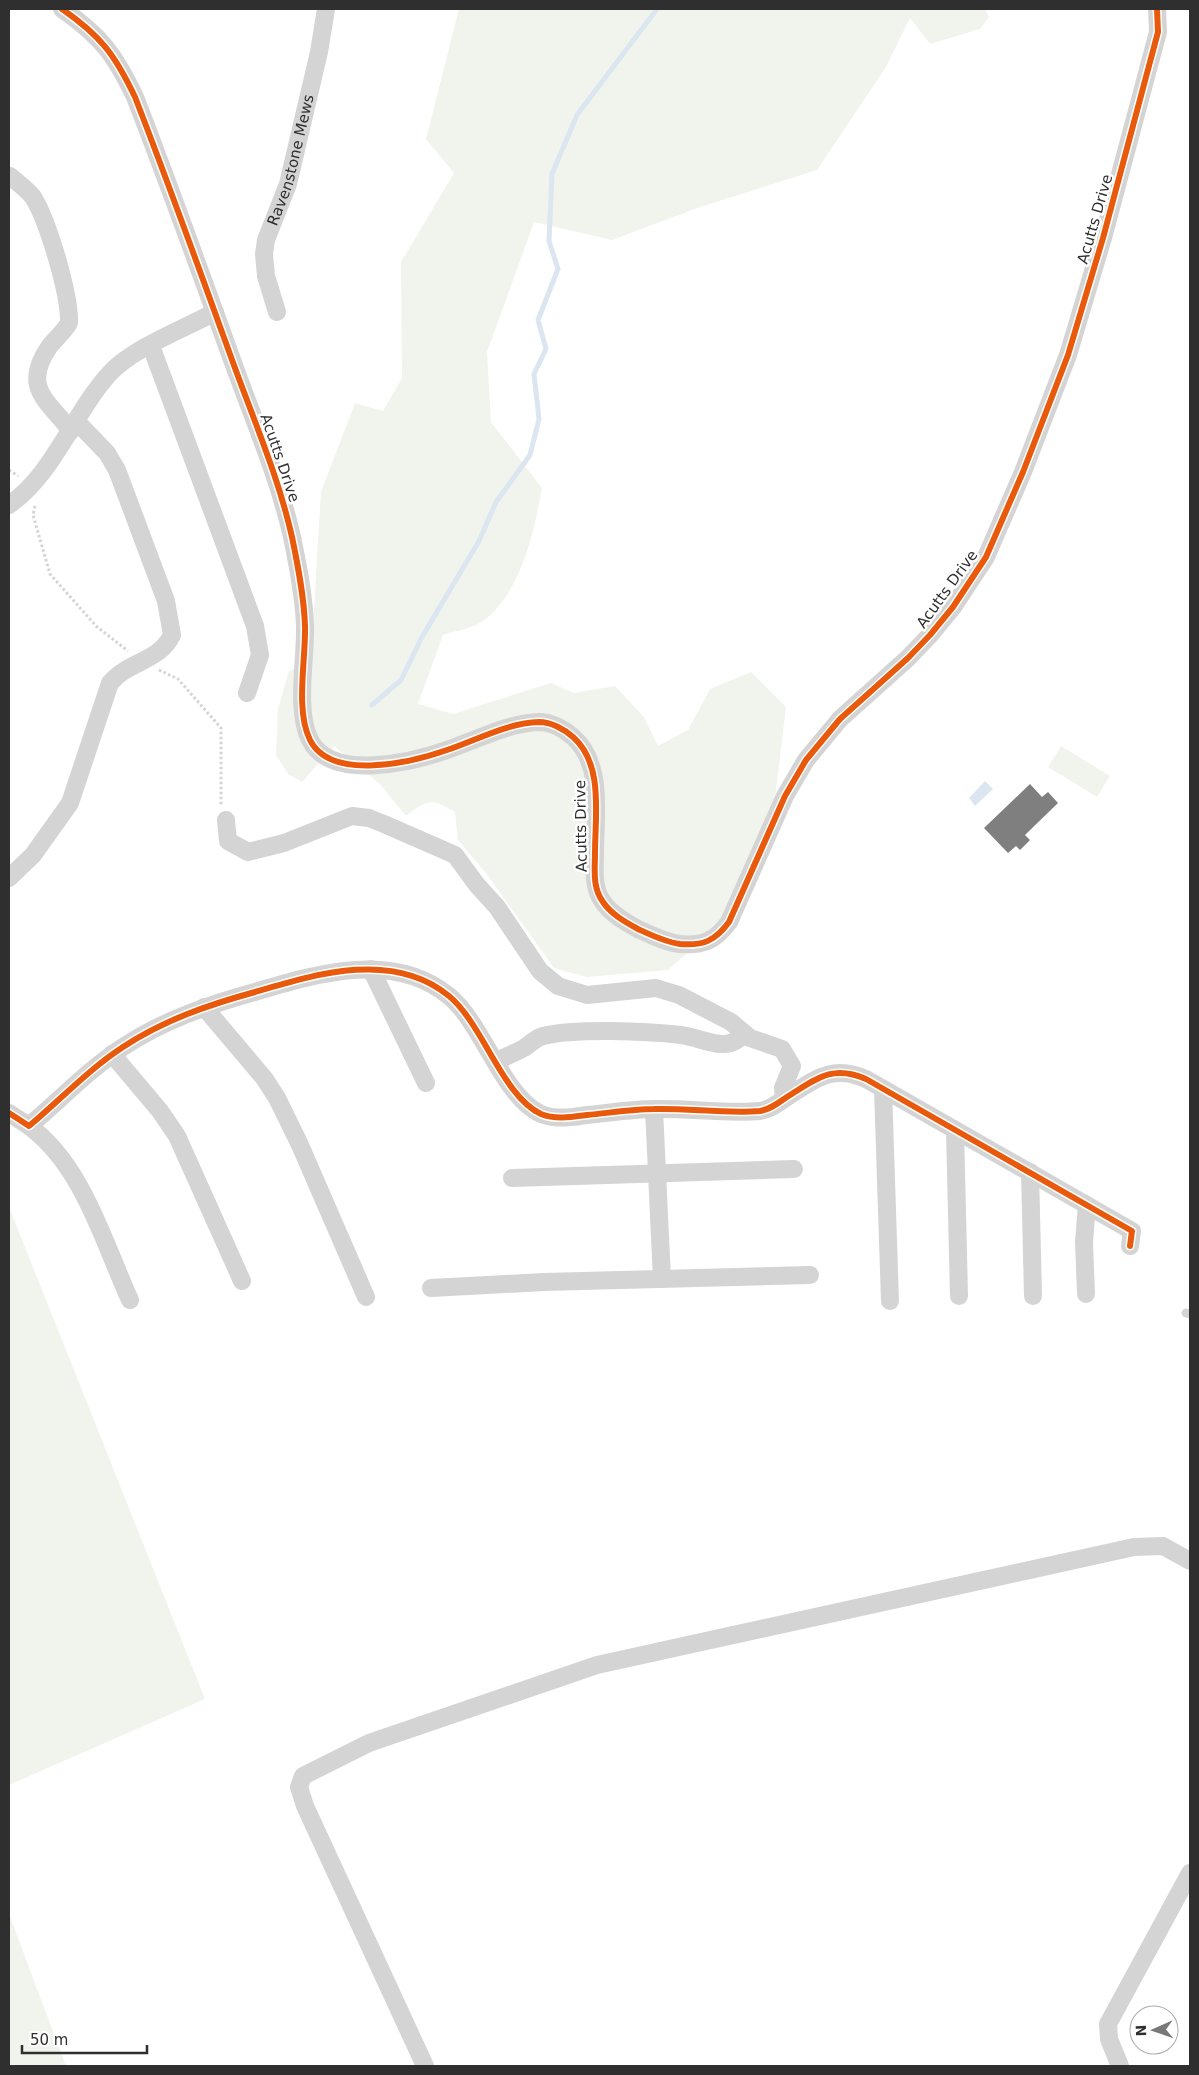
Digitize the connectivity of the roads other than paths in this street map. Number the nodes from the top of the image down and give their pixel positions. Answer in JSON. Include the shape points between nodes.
{"nodes":[{"id":1,"x":62,"y":9,"type":"edge"},
{"id":2,"x":326,"y":9,"type":"edge"},
{"id":3,"x":1157,"y":9,"type":"edge"},
{"id":4,"x":10,"y":176,"type":"dead end"},
{"id":5,"x":215,"y":312,"type":"junction"},
{"id":6,"x":277,"y":312,"type":"dead end"},
{"id":7,"x":151,"y":346,"type":"junction"},
{"id":8,"x":74,"y":426,"type":"junction"},
{"id":9,"x":9,"y":505,"type":"edge"},
{"id":10,"x":247,"y":693,"type":"dead end"},
{"id":11,"x":226,"y":820,"type":"road end"},
{"id":12,"x":9,"y":878,"type":"edge"},
{"id":13,"x":370,"y":969,"type":"junction"},
{"id":14,"x":204,"y":1007,"type":"junction"},
{"id":15,"x":744,"y":1033,"type":"junction"},
{"id":16,"x":112,"y":1054,"type":"junction"},
{"id":17,"x":496,"y":1061,"type":"junction"},
{"id":18,"x":426,"y":1083,"type":"dead end"},
{"id":19,"x":883,"y":1089,"type":"junction"},
{"id":20,"x":784,"y":1099,"type":"junction"},
{"id":21,"x":654,"y":1109,"type":"junction"},
{"id":22,"x":9,"y":1113,"type":"edge"},
{"id":23,"x":29,"y":1126,"type":"junction"},
{"id":24,"x":955,"y":1130,"type":"junction"},
{"id":25,"x":794,"y":1169,"type":"dead end"},
{"id":26,"x":658,"y":1172,"type":"junction"},
{"id":27,"x":1030,"y":1172,"type":"junction"},
{"id":28,"x":512,"y":1178,"type":"dead end"},
{"id":29,"x":1087,"y":1205,"type":"junction"},
{"id":30,"x":1130,"y":1246,"type":"dead end"},
{"id":31,"x":810,"y":1275,"type":"dead end"},
{"id":32,"x":662,"y":1279,"type":"junction"},
{"id":33,"x":242,"y":1281,"type":"dead end"},
{"id":34,"x":431,"y":1288,"type":"dead end"},
{"id":35,"x":1086,"y":1294,"type":"dead end"},
{"id":36,"x":959,"y":1296,"type":"dead end"},
{"id":37,"x":1033,"y":1296,"type":"dead end"},
{"id":38,"x":366,"y":1297,"type":"dead end"},
{"id":39,"x":130,"y":1300,"type":"dead end"},
{"id":40,"x":890,"y":1301,"type":"dead end"},
{"id":41,"x":1190,"y":1562,"type":"edge"},
{"id":42,"x":1190,"y":1873,"type":"edge"},
{"id":43,"x":425,"y":2066,"type":"edge"},
{"id":44,"x":1120,"y":2066,"type":"edge"}],
"edges":[{"from":1,"to":5,"type":"street","name":"Acutts Drive","via":[[91,30],[123,72],[144,119]]},
{"from":2,"to":6,"type":"street","name":"Ravenstone Mews","via":[[288,184],[266,240],[265,270]]},
{"from":3,"to":5,"type":"street","name":"Acutts Drive","via":[[1158,32],[1068,355],[986,557],[930,635],[840,719],[806,760],[785,796],[729,922],[706,944],[673,943],[632,926],[609,910],[601,900],[594,876],[593,771],[582,746],[558,727],[542,722],[517,724],[446,751],[389,764],[347,764],[326,757],[316,748],[304,718],[305,626],[292,538],[284,504]]},
{"from":4,"to":8,"type":"street","via":[[29,193],[37,207],[67,296],[69,323],[41,359],[36,378],[43,396]]},
{"from":5,"to":7,"type":"street"},
{"from":7,"to":8,"type":"street","via":[[110,373]]},
{"from":7,"to":10,"type":"street","via":[[255,626],[260,655]]},
{"from":8,"to":9,"type":"street","via":[[33,482]]},
{"from":8,"to":12,"type":"street","via":[[112,460],[171,618],[172,635],[159,653],[110,683],[70,803],[33,854]]},
{"from":11,"to":15,"type":"street","via":[[228,841],[248,852],[284,843],[358,816],[442,847],[458,858],[497,907],[540,972],[558,986],[587,995],[647,988],[662,990],[726,1019]]},
{"from":13,"to":14,"type":"street","via":[[315,975]]},
{"from":13,"to":17,"type":"street","via":[[415,976],[440,990],[464,1011]]},
{"from":13,"to":18,"type":"street"},
{"from":14,"to":16,"type":"street","via":[[129,1042]]},
{"from":14,"to":38,"type":"street","via":[[264,1078],[276,1098],[304,1153]]},
{"from":15,"to":17,"type":"street","via":[[729,1045],[681,1035],[574,1032],[541,1036]]},
{"from":15,"to":20,"type":"street","via":[[756,1041],[782,1049],[789,1057],[792,1068],[784,1088]]},
{"from":16,"to":23,"type":"street"},
{"from":16,"to":33,"type":"street","via":[[177,1136]]},
{"from":17,"to":21,"type":"street","via":[[524,1103],[549,1116],[564,1118]]},
{"from":19,"to":20,"type":"street","via":[[858,1075],[839,1071]]},
{"from":19,"to":24,"type":"street"},
{"from":19,"to":40,"type":"street"},
{"from":20,"to":21,"type":"street","via":[[767,1110],[750,1112]]},
{"from":21,"to":26,"type":"street"},
{"from":22,"to":23,"type":"street"},
{"from":23,"to":39,"type":"street","via":[[42,1135],[65,1164],[85,1198]]},
{"from":24,"to":27,"type":"street"},
{"from":24,"to":36,"type":"street"},
{"from":25,"to":26,"type":"street"},
{"from":26,"to":28,"type":"street"},
{"from":26,"to":32,"type":"street"},
{"from":27,"to":29,"type":"street"},
{"from":27,"to":37,"type":"street"},
{"from":29,"to":30,"type":"street","via":[[1132,1231]]},
{"from":29,"to":35,"type":"street","via":[[1084,1242]]},
{"from":31,"to":32,"type":"street"},
{"from":32,"to":34,"type":"street"},
{"from":41,"to":43,"type":"street","via":[[1164,1546],[1134,1547],[597,1665],[369,1743],[303,1776],[299,1787],[305,1806]]},
{"from":42,"to":44,"type":"street","via":[[1108,2024],[1109,2039]]}]}
